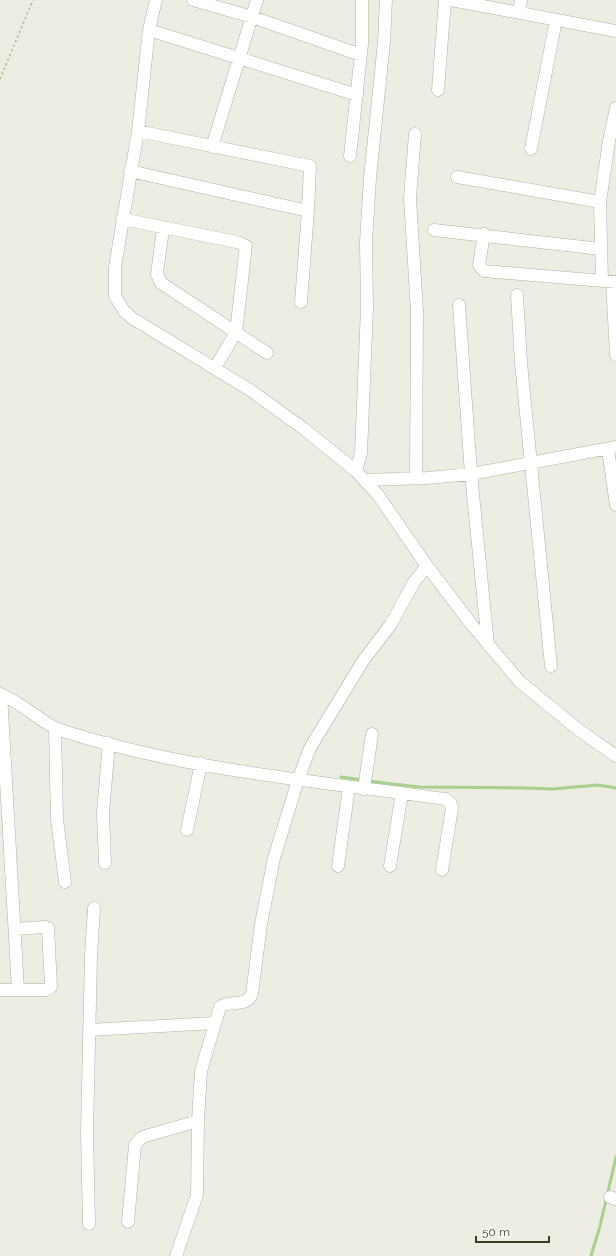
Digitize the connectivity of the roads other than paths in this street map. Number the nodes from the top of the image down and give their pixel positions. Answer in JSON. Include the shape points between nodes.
{"nodes":[{"id":1,"x":156,"y":0,"type":"edge"},
{"id":2,"x":193,"y":0,"type":"edge"},
{"id":3,"x":257,"y":0,"type":"edge"},
{"id":4,"x":362,"y":0,"type":"edge"},
{"id":5,"x":386,"y":0,"type":"edge"},
{"id":6,"x":445,"y":0,"type":"edge"},
{"id":7,"x":451,"y":0,"type":"edge"},
{"id":8,"x":521,"y":0,"type":"edge"},
{"id":9,"x":519,"y":13,"type":"junction"},
{"id":10,"x":252,"y":17,"type":"junction"},
{"id":11,"x":556,"y":20,"type":"junction"},
{"id":12,"x":149,"y":30,"type":"junction"},
{"id":13,"x":616,"y":31,"type":"edge"},
{"id":14,"x":361,"y":55,"type":"junction"},
{"id":15,"x":240,"y":57,"type":"junction"},
{"id":16,"x":438,"y":90,"type":"dead end"},
{"id":17,"x":357,"y":95,"type":"junction"},
{"id":18,"x":616,"y":108,"type":"edge"},
{"id":19,"x":138,"y":131,"type":"junction"},
{"id":20,"x":415,"y":134,"type":"dead end"},
{"id":21,"x":212,"y":147,"type":"junction"},
{"id":22,"x":531,"y":149,"type":"dead end"},
{"id":23,"x":350,"y":156,"type":"dead end"},
{"id":24,"x":130,"y":171,"type":"junction"},
{"id":25,"x":457,"y":177,"type":"dead end"},
{"id":26,"x":600,"y":202,"type":"junction"},
{"id":27,"x":308,"y":211,"type":"junction"},
{"id":28,"x":122,"y":219,"type":"junction"},
{"id":29,"x":164,"y":229,"type":"junction"},
{"id":30,"x":434,"y":230,"type":"dead end"},
{"id":31,"x":484,"y":234,"type":"junction"},
{"id":32,"x":601,"y":249,"type":"junction"},
{"id":33,"x":610,"y":281,"type":"edge"},
{"id":34,"x":517,"y":295,"type":"dead end"},
{"id":35,"x":301,"y":302,"type":"dead end"},
{"id":36,"x":459,"y":305,"type":"dead end"},
{"id":37,"x":236,"y":332,"type":"junction"},
{"id":38,"x":267,"y":353,"type":"dead end"},
{"id":39,"x":616,"y":355,"type":"edge"},
{"id":40,"x":215,"y":368,"type":"junction"},
{"id":41,"x":612,"y":448,"type":"edge"},
{"id":42,"x":531,"y":462,"type":"junction"},
{"id":43,"x":356,"y":471,"type":"junction"},
{"id":44,"x":471,"y":474,"type":"junction"},
{"id":45,"x":416,"y":479,"type":"junction"},
{"id":46,"x":366,"y":480,"type":"junction"},
{"id":47,"x":616,"y":504,"type":"edge"},
{"id":48,"x":427,"y":566,"type":"junction"},
{"id":49,"x":488,"y":645,"type":"junction"},
{"id":50,"x":551,"y":666,"type":"dead end"},
{"id":51,"x":1,"y":694,"type":"edge"},
{"id":52,"x":55,"y":728,"type":"junction"},
{"id":53,"x":372,"y":734,"type":"dead end"},
{"id":54,"x":2,"y":741,"type":"edge"},
{"id":55,"x":109,"y":743,"type":"junction"},
{"id":56,"x":616,"y":756,"type":"edge"},
{"id":57,"x":201,"y":763,"type":"junction"},
{"id":58,"x":298,"y":780,"type":"junction"},
{"id":59,"x":365,"y":783,"type":"junction"},
{"id":60,"x":349,"y":787,"type":"junction"},
{"id":61,"x":402,"y":793,"type":"junction"},
{"id":62,"x":187,"y":830,"type":"dead end"},
{"id":63,"x":105,"y":863,"type":"dead end"},
{"id":64,"x":5,"y":864,"type":"edge"},
{"id":65,"x":338,"y":866,"type":"dead end"},
{"id":66,"x":390,"y":866,"type":"dead end"},
{"id":67,"x":442,"y":870,"type":"dead end"},
{"id":68,"x":64,"y":882,"type":"dead end"},
{"id":69,"x":94,"y":908,"type":"dead end"},
{"id":70,"x":15,"y":929,"type":"junction"},
{"id":71,"x":0,"y":990,"type":"edge"},
{"id":72,"x":18,"y":990,"type":"junction"},
{"id":73,"x":215,"y":1023,"type":"junction"},
{"id":74,"x":90,"y":1030,"type":"junction"},
{"id":75,"x":198,"y":1121,"type":"junction"},
{"id":76,"x":128,"y":1222,"type":"dead end"},
{"id":77,"x":88,"y":1224,"type":"dead end"},
{"id":78,"x":176,"y":1256,"type":"edge"}],
"edges":[{"from":1,"to":12,"type":"street"},
{"from":2,"to":10,"type":"street"},
{"from":3,"to":10,"type":"street"},
{"from":4,"to":14,"type":"street"},
{"from":5,"to":43,"type":"street","via":[[366,242],[367,308],[361,453]]},
{"from":6,"to":16,"type":"street"},
{"from":7,"to":9,"type":"street"},
{"from":8,"to":9,"type":"street"},
{"from":9,"to":11,"type":"street"},
{"from":10,"to":14,"type":"street"},
{"from":10,"to":15,"type":"street"},
{"from":11,"to":13,"type":"street"},
{"from":11,"to":22,"type":"street"},
{"from":12,"to":15,"type":"street"},
{"from":12,"to":19,"type":"street"},
{"from":14,"to":17,"type":"street"},
{"from":15,"to":17,"type":"street"},
{"from":15,"to":21,"type":"street"},
{"from":17,"to":23,"type":"street"},
{"from":18,"to":26,"type":"street"},
{"from":19,"to":21,"type":"street"},
{"from":19,"to":24,"type":"street"},
{"from":20,"to":45,"type":"street","via":[[410,198],[417,311]]},
{"from":21,"to":27,"type":"street","via":[[309,164]]},
{"from":24,"to":27,"type":"street"},
{"from":24,"to":28,"type":"street"},
{"from":25,"to":26,"type":"street"},
{"from":26,"to":32,"type":"street"},
{"from":27,"to":35,"type":"street"},
{"from":28,"to":29,"type":"street"},
{"from":28,"to":40,"type":"street","via":[[114,287],[119,305],[132,318]]},
{"from":29,"to":37,"type":"street","via":[[158,280]]},
{"from":29,"to":37,"type":"street","via":[[237,242],[246,246]]},
{"from":30,"to":31,"type":"street"},
{"from":31,"to":32,"type":"street"},
{"from":31,"to":33,"type":"street","via":[[480,265],[484,271]]},
{"from":32,"to":33,"type":"street"},
{"from":33,"to":39,"type":"street"},
{"from":34,"to":42,"type":"street"},
{"from":36,"to":44,"type":"street"},
{"from":37,"to":38,"type":"street"},
{"from":37,"to":40,"type":"street"},
{"from":40,"to":43,"type":"street","via":[[286,415]]},
{"from":41,"to":42,"type":"street"},
{"from":41,"to":47,"type":"street"},
{"from":42,"to":44,"type":"street"},
{"from":42,"to":50,"type":"street"},
{"from":43,"to":46,"type":"street"},
{"from":44,"to":45,"type":"street"},
{"from":44,"to":49,"type":"street"},
{"from":45,"to":46,"type":"street"},
{"from":46,"to":48,"type":"street"},
{"from":48,"to":49,"type":"street"},
{"from":48,"to":58,"type":"street","via":[[414,582],[394,619],[363,661],[328,718],[310,748]]},
{"from":49,"to":56,"type":"street","via":[[529,690]]},
{"from":51,"to":52,"type":"street"},
{"from":51,"to":54,"type":"street"},
{"from":52,"to":55,"type":"street"},
{"from":52,"to":68,"type":"street","via":[[57,820]]},
{"from":53,"to":59,"type":"street"},
{"from":54,"to":64,"type":"street"},
{"from":55,"to":57,"type":"street"},
{"from":55,"to":63,"type":"street","via":[[103,812]]},
{"from":57,"to":58,"type":"street"},
{"from":57,"to":62,"type":"street"},
{"from":58,"to":60,"type":"street"},
{"from":58,"to":73,"type":"street","via":[[266,890],[252,994],[244,1002],[222,1006]]},
{"from":59,"to":60,"type":"street"},
{"from":59,"to":61,"type":"street"},
{"from":60,"to":65,"type":"street"},
{"from":61,"to":66,"type":"street"},
{"from":61,"to":67,"type":"street","via":[[445,799],[451,804]]},
{"from":64,"to":70,"type":"street"},
{"from":69,"to":74,"type":"street"},
{"from":70,"to":72,"type":"street"},
{"from":70,"to":72,"type":"street","via":[[48,928],[51,984],[46,990]]},
{"from":71,"to":72,"type":"street"},
{"from":73,"to":74,"type":"street"},
{"from":73,"to":75,"type":"street","via":[[202,1071]]},
{"from":74,"to":77,"type":"street"},
{"from":75,"to":76,"type":"street","via":[[142,1137],[137,1141]]},
{"from":75,"to":78,"type":"street","via":[[197,1195]]}]}
